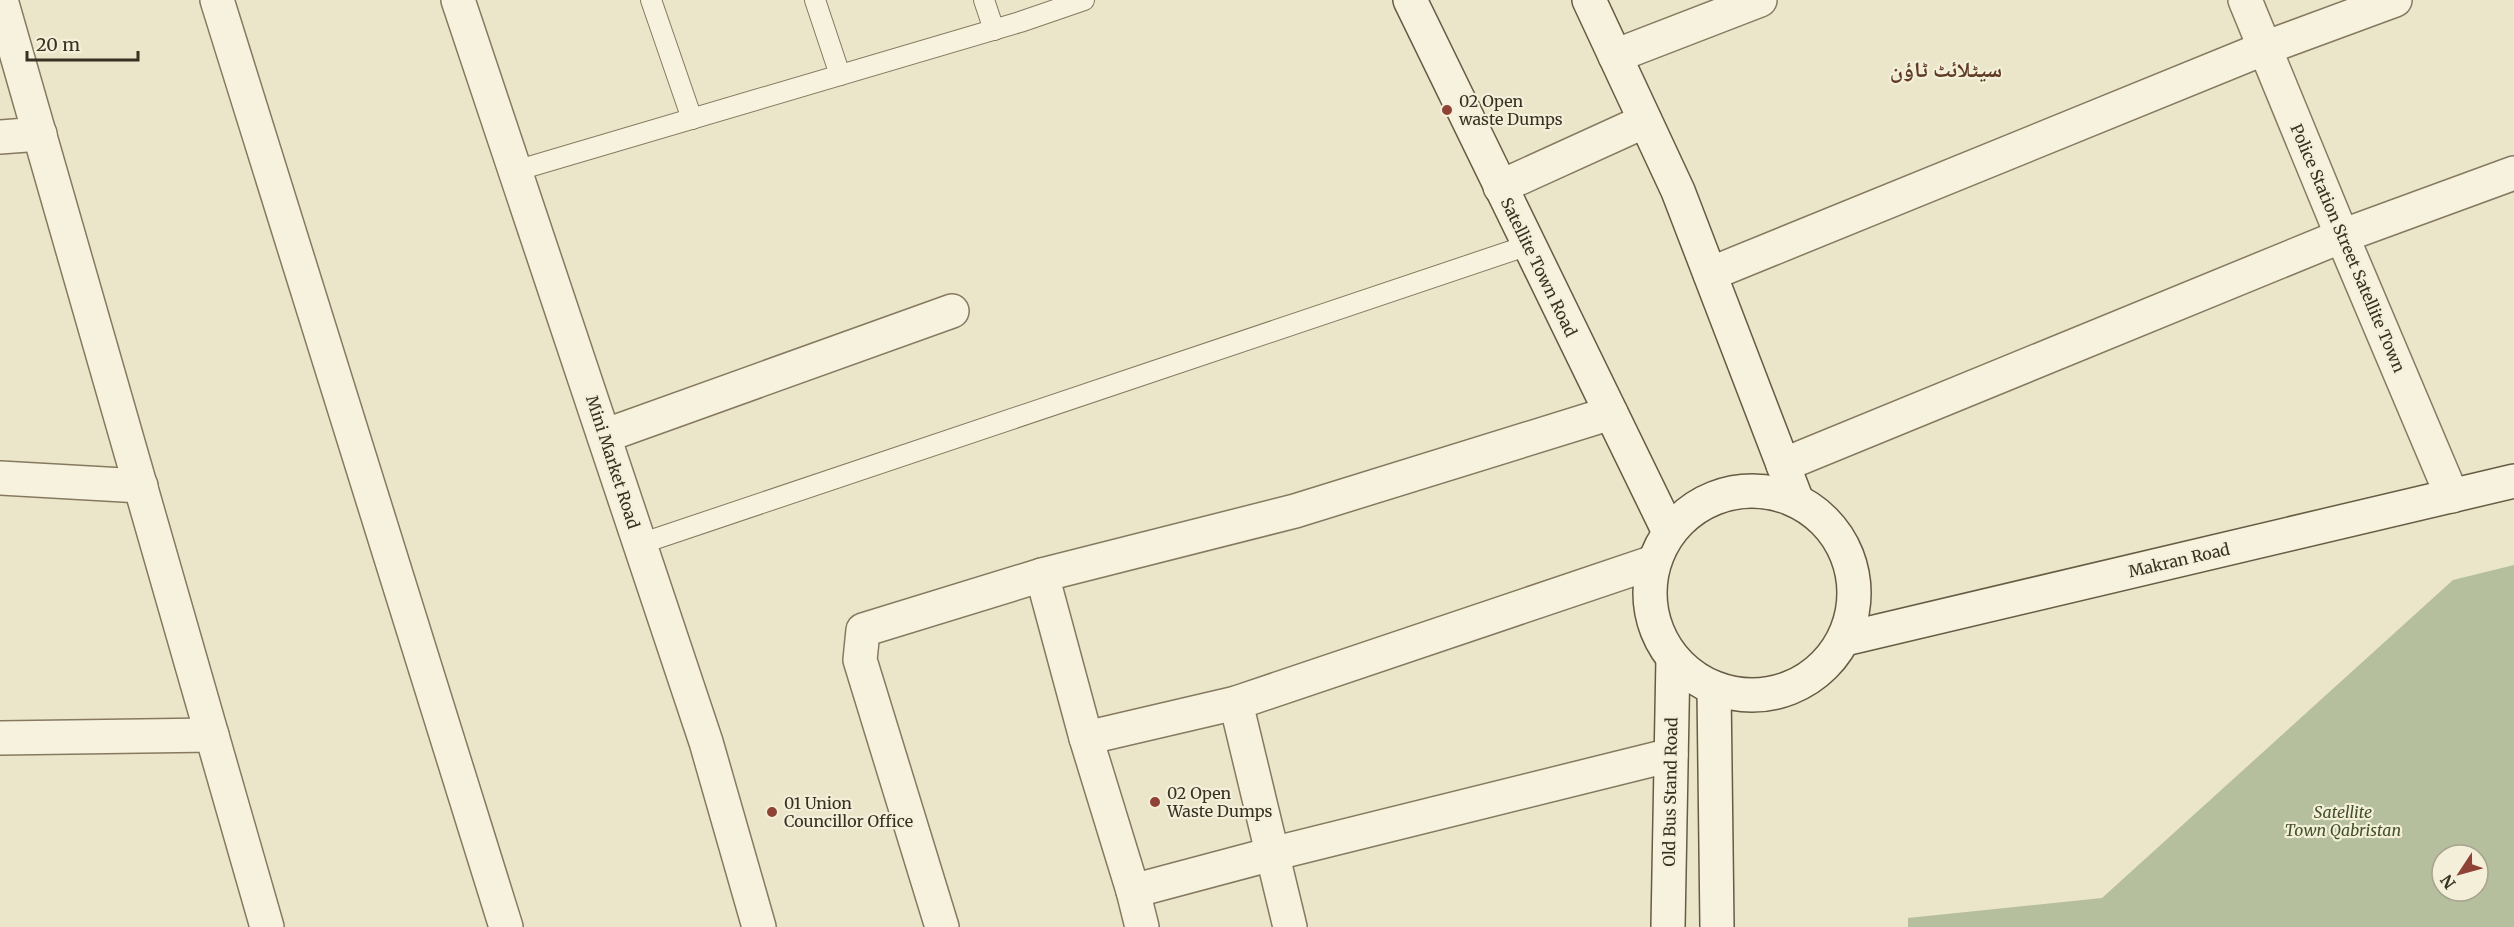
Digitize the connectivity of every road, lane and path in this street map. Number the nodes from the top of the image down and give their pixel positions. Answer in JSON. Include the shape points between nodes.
{"nodes":[{"id":1,"x":1,"y":0,"type":"edge"},
{"id":2,"x":217,"y":0,"type":"edge"},
{"id":3,"x":458,"y":0,"type":"edge"},
{"id":4,"x":651,"y":0,"type":"edge"},
{"id":5,"x":815,"y":0,"type":"edge"},
{"id":6,"x":984,"y":0,"type":"edge"},
{"id":7,"x":1084,"y":0,"type":"edge"},
{"id":8,"x":1410,"y":0,"type":"edge"},
{"id":9,"x":1589,"y":0,"type":"edge"},
{"id":10,"x":1760,"y":0,"type":"edge"},
{"id":11,"x":2245,"y":0,"type":"edge"},
{"id":12,"x":2395,"y":0,"type":"edge"},
{"id":13,"x":994,"y":30,"type":"junction"},
{"id":14,"x":2265,"y":48,"type":"junction"},
{"id":15,"x":1615,"y":56,"type":"junction"},
{"id":16,"x":840,"y":75,"type":"junction"},
{"id":17,"x":692,"y":119,"type":"junction"},
{"id":18,"x":1645,"y":121,"type":"junction"},
{"id":19,"x":40,"y":134,"type":"junction"},
{"id":20,"x":0,"y":137,"type":"edge"},
{"id":21,"x":515,"y":171,"type":"junction"},
{"id":22,"x":2514,"y":172,"type":"edge"},
{"id":23,"x":1500,"y":187,"type":"junction"},
{"id":24,"x":2342,"y":236,"type":"junction"},
{"id":25,"x":1529,"y":245,"type":"junction"},
{"id":26,"x":1710,"y":274,"type":"junction"},
{"id":27,"x":952,"y":311,"type":"dead end"},
{"id":28,"x":1611,"y":413,"type":"junction"},
{"id":29,"x":604,"y":436,"type":"junction"},
{"id":30,"x":1783,"y":465,"type":"junction"},
{"id":31,"x":0,"y":478,"type":"edge"},
{"id":32,"x":2514,"y":481,"type":"edge"},
{"id":33,"x":141,"y":486,"type":"junction"},
{"id":34,"x":2452,"y":496,"type":"junction"},
{"id":35,"x":1797,"y":501,"type":"junction"},
{"id":36,"x":1669,"y":532,"type":"junction"},
{"id":37,"x":640,"y":544,"type":"junction"},
{"id":38,"x":1654,"y":562,"type":"junction"},
{"id":39,"x":1042,"y":575,"type":"junction"},
{"id":40,"x":1845,"y":639,"type":"junction"},
{"id":41,"x":1673,"y":658,"type":"junction"},
{"id":42,"x":1714,"y":689,"type":"junction"},
{"id":43,"x":1236,"y":703,"type":"junction"},
{"id":44,"x":212,"y":735,"type":"junction"},
{"id":45,"x":0,"y":738,"type":"edge"},
{"id":46,"x":1086,"y":738,"type":"junction"},
{"id":47,"x":1671,"y":755,"type":"junction"},
{"id":48,"x":1272,"y":854,"type":"junction"},
{"id":49,"x":1133,"y":891,"type":"junction"},
{"id":50,"x":267,"y":927,"type":"edge"},
{"id":51,"x":506,"y":927,"type":"edge"},
{"id":52,"x":759,"y":927,"type":"edge"},
{"id":53,"x":942,"y":927,"type":"edge"},
{"id":54,"x":1142,"y":927,"type":"edge"},
{"id":55,"x":1290,"y":927,"type":"edge"},
{"id":56,"x":1668,"y":927,"type":"edge"},
{"id":57,"x":1716,"y":927,"type":"edge"}],
"edges":[{"from":1,"to":19,"type":"street"},
{"from":2,"to":51,"type":"street"},
{"from":3,"to":21,"type":"street","name":"Mini Market Road"},
{"from":4,"to":17,"type":"lane"},
{"from":5,"to":16,"type":"lane"},
{"from":6,"to":13,"type":"lane"},
{"from":7,"to":13,"type":"lane"},
{"from":8,"to":23,"type":"street","name":"Satellite Town Road"},
{"from":9,"to":15,"type":"street"},
{"from":10,"to":15,"type":"street"},
{"from":11,"to":14,"type":"street","name":"Police Station Street Satellite Town"},
{"from":12,"to":14,"type":"street"},
{"from":13,"to":16,"type":"lane"},
{"from":14,"to":24,"type":"street","name":"Police Station Street Satellite Town"},
{"from":14,"to":26,"type":"street"},
{"from":15,"to":18,"type":"street"},
{"from":16,"to":17,"type":"lane"},
{"from":17,"to":21,"type":"lane"},
{"from":18,"to":23,"type":"street"},
{"from":18,"to":26,"type":"street","via":[[1678,191]]},
{"from":19,"to":20,"type":"street"},
{"from":19,"to":33,"type":"street"},
{"from":21,"to":29,"type":"street","name":"Mini Market Road"},
{"from":22,"to":24,"type":"street"},
{"from":23,"to":25,"type":"street","name":"Satellite Town Road"},
{"from":24,"to":30,"type":"street"},
{"from":24,"to":34,"type":"street","name":"Police Station Street Satellite Town"},
{"from":25,"to":28,"type":"street","name":"Satellite Town Road"},
{"from":25,"to":37,"type":"lane"},
{"from":26,"to":30,"type":"street"},
{"from":27,"to":29,"type":"street"},
{"from":28,"to":36,"type":"street","name":"Satellite Town Road"},
{"from":28,"to":39,"type":"street","via":[[1295,511]]},
{"from":29,"to":37,"type":"street","name":"Mini Market Road"},
{"from":30,"to":35,"type":"street"},
{"from":31,"to":33,"type":"street"},
{"from":32,"to":34,"type":"street","name":"Makran Road"},
{"from":33,"to":44,"type":"street"},
{"from":34,"to":40,"type":"street","name":"Makran Road"},
{"from":35,"to":36,"type":"street","via":[[1763,491],[1727,493],[1695,508]]},
{"from":35,"to":40,"type":"street","via":[[1824,519],[1843,545],[1854,576],[1854,608]]},
{"from":36,"to":38,"type":"street"},
{"from":37,"to":52,"type":"street","name":"Mini Market Road","via":[[706,742]]},
{"from":38,"to":41,"type":"street","via":[[1650,596],[1656,629]]},
{"from":38,"to":43,"type":"street"},
{"from":39,"to":46,"type":"street"},
{"from":39,"to":53,"type":"street","via":[[863,630],[860,660]]},
{"from":40,"to":42,"type":"street","via":[[1827,664],[1794,687],[1775,694],[1744,696]]},
{"from":41,"to":42,"type":"street","via":[[1691,676]]},
{"from":41,"to":47,"type":"street","name":"Old Bus Stand Road"},
{"from":42,"to":57,"type":"street"},
{"from":43,"to":46,"type":"street"},
{"from":43,"to":48,"type":"street"},
{"from":44,"to":45,"type":"street"},
{"from":44,"to":50,"type":"street"},
{"from":46,"to":49,"type":"street"},
{"from":47,"to":48,"type":"street"},
{"from":47,"to":56,"type":"street","name":"Old Bus Stand Road"},
{"from":48,"to":49,"type":"street"},
{"from":48,"to":55,"type":"street"},
{"from":49,"to":54,"type":"street"}]}
